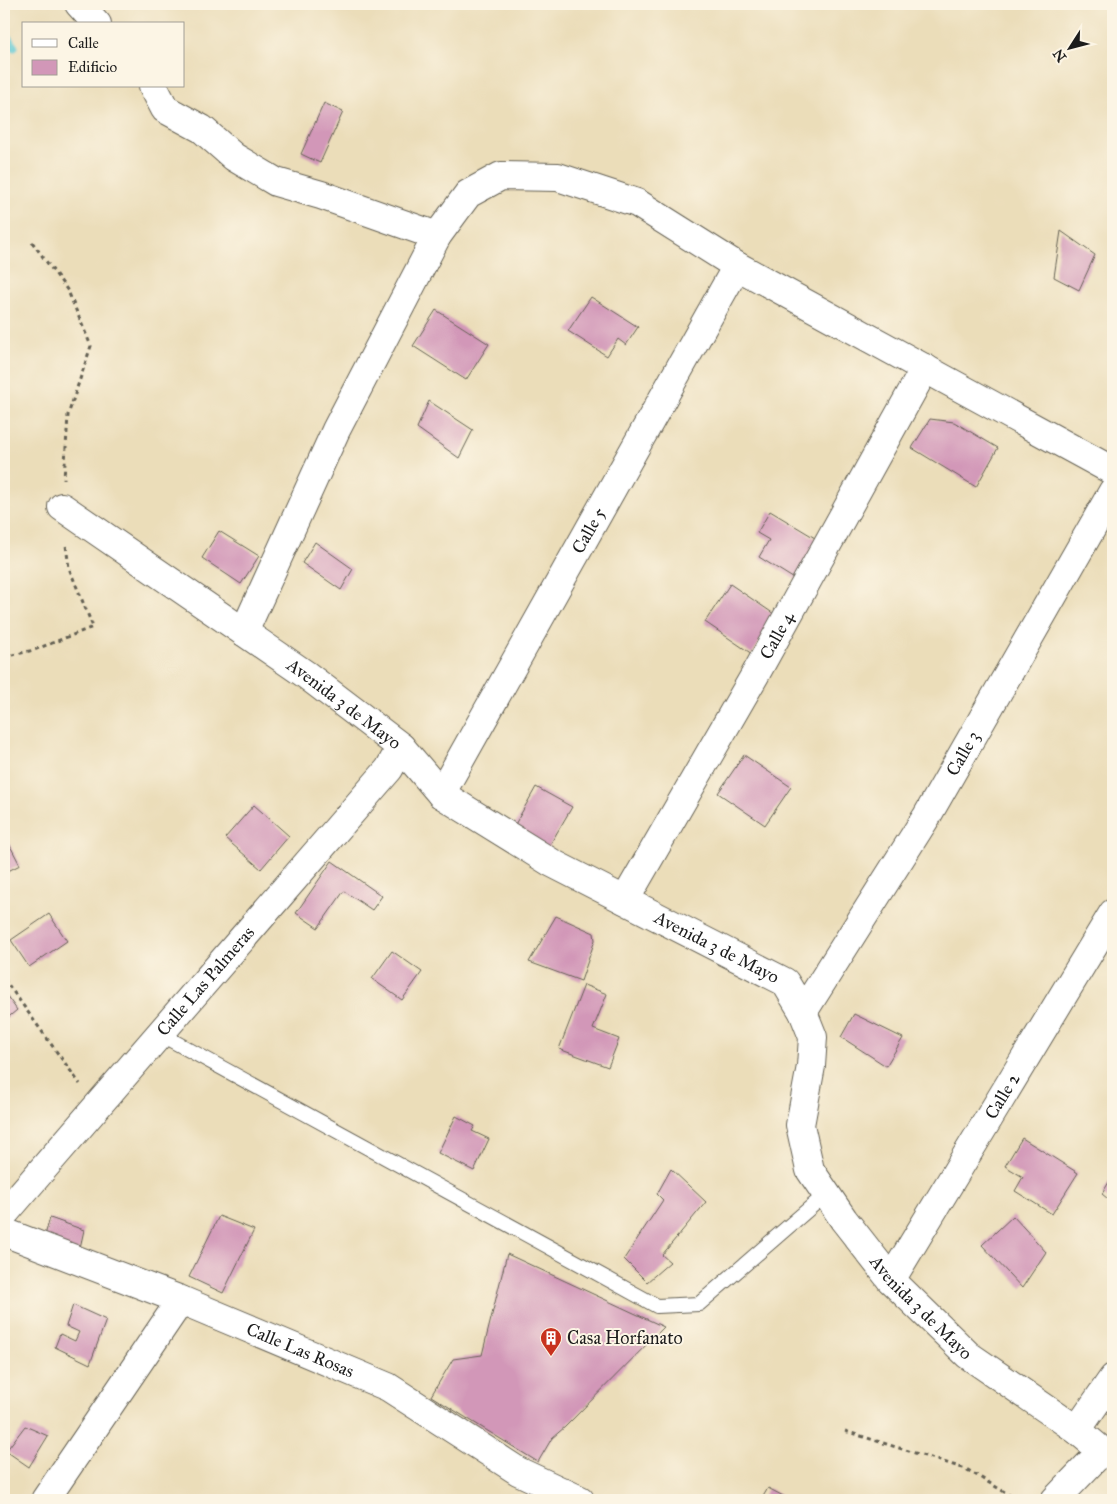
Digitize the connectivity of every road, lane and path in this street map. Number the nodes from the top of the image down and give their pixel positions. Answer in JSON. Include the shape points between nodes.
{"nodes":[{"id":1,"x":79,"y":4,"type":"edge"},
{"id":2,"x":95,"y":22,"type":"edge"},
{"id":3,"x":154,"y":88,"type":"edge"},
{"id":4,"x":437,"y":236,"type":"junction"},
{"id":5,"x":32,"y":242,"type":"dead end"},
{"id":6,"x":736,"y":266,"type":"junction"},
{"id":7,"x":925,"y":368,"type":"junction"},
{"id":8,"x":1113,"y":471,"type":"edge"},
{"id":9,"x":1113,"y":492,"type":"edge"},
{"id":10,"x":62,"y":507,"type":"junction"},
{"id":11,"x":244,"y":632,"type":"junction"},
{"id":12,"x":4,"y":657,"type":"edge"},
{"id":13,"x":401,"y":746,"type":"junction"},
{"id":14,"x":441,"y":794,"type":"junction"},
{"id":15,"x":625,"y":900,"type":"junction"},
{"id":16,"x":1113,"y":913,"type":"edge"},
{"id":17,"x":4,"y":979,"type":"edge"},
{"id":18,"x":803,"y":1012,"type":"junction"},
{"id":19,"x":160,"y":1034,"type":"junction"},
{"id":20,"x":96,"y":1107,"type":"junction"},
{"id":21,"x":826,"y":1194,"type":"junction"},
{"id":22,"x":4,"y":1214,"type":"edge"},
{"id":23,"x":4,"y":1232,"type":"edge"},
{"id":24,"x":891,"y":1280,"type":"junction"},
{"id":25,"x":181,"y":1300,"type":"junction"},
{"id":26,"x":1113,"y":1378,"type":"edge"},
{"id":27,"x":1077,"y":1430,"type":"junction"},
{"id":28,"x":845,"y":1431,"type":"dead end"},
{"id":29,"x":1108,"y":1453,"type":"edge"},
{"id":30,"x":45,"y":1500,"type":"edge"},
{"id":31,"x":580,"y":1500,"type":"edge"},
{"id":32,"x":1018,"y":1500,"type":"edge"},
{"id":33,"x":1055,"y":1500,"type":"edge"}],
"edges":[{"from":1,"to":2,"type":"street"},
{"from":3,"to":4,"type":"street","via":[[165,109],[202,129],[234,157],[276,182]]},
{"from":4,"to":6,"type":"street","via":[[468,194],[501,176],[558,178],[637,203]]},
{"from":4,"to":11,"type":"street","via":[[336,430]]},
{"from":5,"to":10,"type":"path","via":[[68,291],[91,346],[68,415]]},
{"from":6,"to":7,"type":"street"},
{"from":6,"to":14,"type":"street","name":"Calle 5"},
{"from":7,"to":8,"type":"street"},
{"from":7,"to":15,"type":"street","name":"Calle 4","via":[[755,675]]},
{"from":9,"to":18,"type":"street","name":"Calle 3","via":[[927,816]]},
{"from":10,"to":11,"type":"street","name":"Avenida 3 de Mayo"},
{"from":10,"to":12,"type":"path","via":[[69,568],[93,627],[34,650]]},
{"from":11,"to":13,"type":"street","name":"Avenida 3 de Mayo"},
{"from":13,"to":14,"type":"street","name":"Avenida 3 de Mayo"},
{"from":13,"to":19,"type":"street","name":"Calle Las Palmeras","via":[[389,769]]},
{"from":14,"to":15,"type":"street","name":"Avenida 3 de Mayo","via":[[552,863]]},
{"from":15,"to":18,"type":"street","name":"Avenida 3 de Mayo","via":[[785,982]]},
{"from":16,"to":24,"type":"street","name":"Calle 2"},
{"from":17,"to":20,"type":"path"},
{"from":18,"to":21,"type":"street","name":"Avenida 3 de Mayo","via":[[813,1038],[800,1125],[810,1170]]},
{"from":19,"to":20,"type":"street","name":"Calle Las Palmeras"},
{"from":19,"to":21,"type":"lane","via":[[658,1306],[699,1304]]},
{"from":20,"to":22,"type":"street","name":"Calle Las Palmeras"},
{"from":21,"to":24,"type":"street","name":"Avenida 3 de Mayo"},
{"from":23,"to":25,"type":"street","name":"Calle Las Rosas"},
{"from":24,"to":27,"type":"street","name":"Avenida 3 de Mayo","via":[[968,1354]]},
{"from":25,"to":30,"type":"street"},
{"from":25,"to":31,"type":"street","name":"Calle Las Rosas","via":[[388,1387],[518,1471]]},
{"from":26,"to":27,"type":"street"},
{"from":27,"to":29,"type":"street","name":"Avenida 3 de Mayo"},
{"from":28,"to":32,"type":"path","via":[[966,1469]]},
{"from":29,"to":33,"type":"street"}]}
